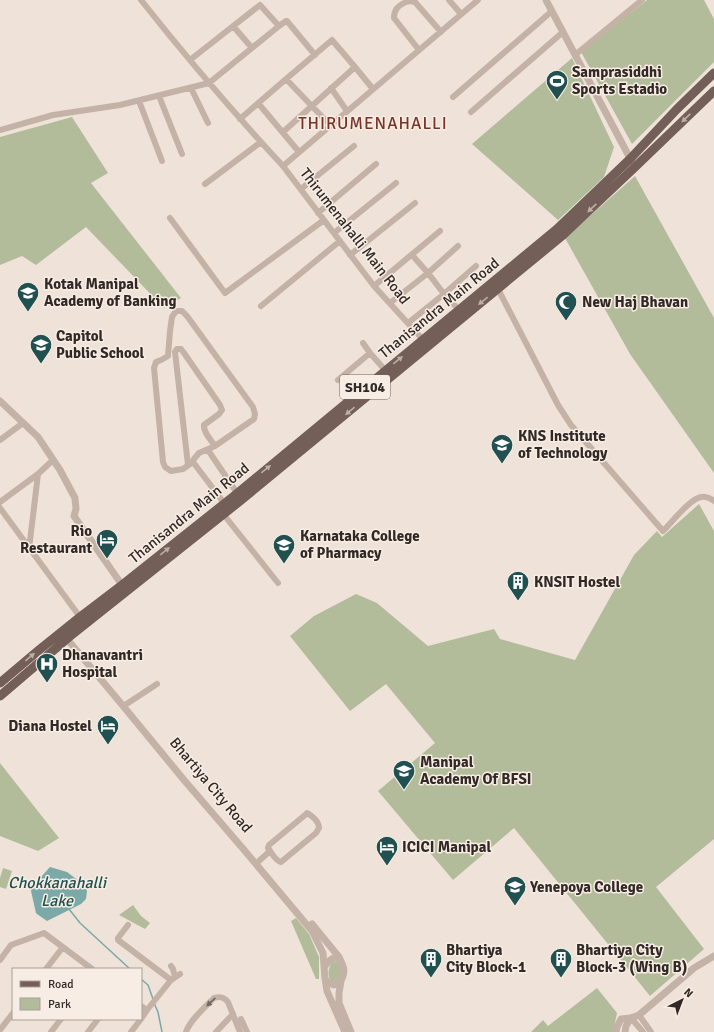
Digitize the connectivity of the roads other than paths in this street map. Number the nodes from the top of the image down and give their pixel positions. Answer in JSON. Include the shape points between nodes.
{"nodes":[{"id":1,"x":141,"y":0,"type":"edge"},
{"id":2,"x":449,"y":0,"type":"edge"},
{"id":3,"x":478,"y":0,"type":"edge"},
{"id":4,"x":546,"y":0,"type":"edge"},
{"id":5,"x":642,"y":0,"type":"edge"},
{"id":6,"x":552,"y":11,"type":"junction"},
{"id":7,"x":461,"y":14,"type":"junction"},
{"id":8,"x":233,"y":26,"type":"junction"},
{"id":9,"x":279,"y":26,"type":"junction"},
{"id":10,"x":441,"y":32,"type":"junction"},
{"id":11,"x":563,"y":32,"type":"junction"},
{"id":12,"x":252,"y":48,"type":"junction"},
{"id":13,"x":419,"y":50,"type":"junction"},
{"id":14,"x":575,"y":54,"type":"junction"},
{"id":15,"x":314,"y":55,"type":"junction"},
{"id":16,"x":190,"y":60,"type":"junction"},
{"id":17,"x":355,"y":67,"type":"junction"},
{"id":18,"x":714,"y":74,"type":"edge"},
{"id":19,"x":286,"y":79,"type":"junction"},
{"id":20,"x":209,"y":83,"type":"junction"},
{"id":21,"x":191,"y":88,"type":"junction"},
{"id":22,"x":331,"y":88,"type":"junction"},
{"id":23,"x":373,"y":89,"type":"junction"},
{"id":24,"x":714,"y":91,"type":"edge"},
{"id":25,"x":159,"y":96,"type":"junction"},
{"id":26,"x":453,"y":97,"type":"dead end"},
{"id":27,"x":139,"y":101,"type":"junction"},
{"id":28,"x":258,"y":103,"type":"junction"},
{"id":29,"x":312,"y":106,"type":"junction"},
{"id":30,"x":348,"y":111,"type":"junction"},
{"id":31,"x":471,"y":112,"type":"dead end"},
{"id":32,"x":240,"y":119,"type":"junction"},
{"id":33,"x":208,"y":123,"type":"dead end"},
{"id":34,"x":330,"y":125,"type":"junction"},
{"id":35,"x":0,"y":130,"type":"edge"},
{"id":36,"x":283,"y":132,"type":"junction"},
{"id":37,"x":261,"y":142,"type":"junction"},
{"id":38,"x":354,"y":146,"type":"dead end"},
{"id":39,"x":299,"y":152,"type":"junction"},
{"id":40,"x":182,"y":154,"type":"dead end"},
{"id":41,"x":630,"y":159,"type":"junction"},
{"id":42,"x":162,"y":161,"type":"dead end"},
{"id":43,"x":376,"y":164,"type":"dead end"},
{"id":44,"x":283,"y":166,"type":"junction"},
{"id":45,"x":634,"y":168,"type":"junction"},
{"id":46,"x":396,"y":182,"type":"dead end"},
{"id":47,"x":205,"y":184,"type":"dead end"},
{"id":48,"x":301,"y":189,"type":"junction"},
{"id":49,"x":415,"y":202,"type":"dead end"},
{"id":50,"x":318,"y":213,"type":"junction"},
{"id":51,"x":170,"y":218,"type":"dead end"},
{"id":52,"x":324,"y":220,"type":"junction"},
{"id":53,"x":440,"y":231,"type":"dead end"},
{"id":54,"x":334,"y":233,"type":"junction"},
{"id":55,"x":340,"y":241,"type":"junction"},
{"id":56,"x":458,"y":246,"type":"dead end"},
{"id":57,"x":412,"y":254,"type":"junction"},
{"id":58,"x":350,"y":255,"type":"junction"},
{"id":59,"x":476,"y":266,"type":"dead end"},
{"id":60,"x":428,"y":273,"type":"junction"},
{"id":61,"x":374,"y":286,"type":"junction"},
{"id":62,"x":498,"y":289,"type":"junction"},
{"id":63,"x":444,"y":294,"type":"junction"},
{"id":64,"x":390,"y":303,"type":"junction"},
{"id":65,"x":261,"y":306,"type":"dead end"},
{"id":66,"x":458,"y":310,"type":"junction"},
{"id":67,"x":408,"y":323,"type":"junction"},
{"id":68,"x":363,"y":343,"type":"dead end"},
{"id":69,"x":426,"y":343,"type":"junction"},
{"id":70,"x":370,"y":353,"type":"junction"},
{"id":71,"x":385,"y":370,"type":"junction"},
{"id":72,"x":338,"y":380,"type":"dead end"},
{"id":73,"x":0,"y":401,"type":"edge"},
{"id":74,"x":23,"y":423,"type":"junction"},
{"id":75,"x":0,"y":440,"type":"edge"},
{"id":76,"x":215,"y":446,"type":"junction"},
{"id":77,"x":208,"y":450,"type":"junction"},
{"id":78,"x":53,"y":460,"type":"junction"},
{"id":79,"x":191,"y":464,"type":"junction"},
{"id":80,"x":38,"y":474,"type":"junction"},
{"id":81,"x":237,"y":492,"type":"junction"},
{"id":82,"x":714,"y":501,"type":"edge"},
{"id":83,"x":0,"y":502,"type":"edge"},
{"id":84,"x":224,"y":503,"type":"junction"},
{"id":85,"x":0,"y":508,"type":"edge"},
{"id":86,"x":224,"y":515,"type":"junction"},
{"id":87,"x":29,"y":549,"type":"junction"},
{"id":88,"x":278,"y":583,"type":"dead end"},
{"id":89,"x":124,"y":588,"type":"junction"},
{"id":90,"x":80,"y":617,"type":"junction"},
{"id":91,"x":65,"y":635,"type":"junction"},
{"id":92,"x":0,"y":683,"type":"edge"},
{"id":93,"x":157,"y":684,"type":"dead end"},
{"id":94,"x":0,"y":696,"type":"edge"},
{"id":95,"x":125,"y":705,"type":"junction"},
{"id":96,"x":144,"y":728,"type":"junction"},
{"id":97,"x":185,"y":779,"type":"junction"},
{"id":98,"x":270,"y":851,"type":"junction"},
{"id":99,"x":259,"y":861,"type":"junction"},
{"id":100,"x":128,"y":925,"type":"dead end"},
{"id":101,"x":63,"y":947,"type":"junction"},
{"id":102,"x":714,"y":956,"type":"edge"},
{"id":103,"x":339,"y":957,"type":"junction"},
{"id":104,"x":0,"y":960,"type":"edge"},
{"id":105,"x":171,"y":966,"type":"dead end"},
{"id":106,"x":324,"y":966,"type":"junction"},
{"id":107,"x":47,"y":968,"type":"edge"},
{"id":108,"x":91,"y":968,"type":"edge"},
{"id":109,"x":175,"y":977,"type":"junction"},
{"id":110,"x":325,"y":977,"type":"junction"},
{"id":111,"x":341,"y":981,"type":"junction"},
{"id":112,"x":142,"y":1007,"type":"edge"},
{"id":113,"x":147,"y":1010,"type":"junction"},
{"id":114,"x":12,"y":1014,"type":"edge"},
{"id":115,"x":233,"y":1014,"type":"junction"},
{"id":116,"x":635,"y":1016,"type":"junction"},
{"id":117,"x":142,"y":1018,"type":"edge"},
{"id":118,"x":241,"y":1019,"type":"dead end"},
{"id":119,"x":60,"y":1020,"type":"edge"},
{"id":120,"x":97,"y":1020,"type":"edge"},
{"id":121,"x":140,"y":1020,"type":"edge"},
{"id":122,"x":0,"y":1030,"type":"edge"},
{"id":123,"x":51,"y":1032,"type":"edge"},
{"id":124,"x":88,"y":1032,"type":"edge"},
{"id":125,"x":131,"y":1032,"type":"edge"},
{"id":126,"x":186,"y":1032,"type":"edge"},
{"id":127,"x":216,"y":1032,"type":"edge"},
{"id":128,"x":240,"y":1032,"type":"edge"},
{"id":129,"x":247,"y":1032,"type":"edge"},
{"id":130,"x":344,"y":1032,"type":"edge"},
{"id":131,"x":351,"y":1032,"type":"edge"},
{"id":132,"x":616,"y":1032,"type":"edge"},
{"id":133,"x":625,"y":1032,"type":"edge"},
{"id":134,"x":643,"y":1032,"type":"edge"},
{"id":135,"x":651,"y":1032,"type":"edge"}],
"edges":[{"from":1,"to":16,"type":"street","name":"Thirumenahalli Main Road"},
{"from":2,"to":7,"type":"street"},
{"from":3,"to":7,"type":"street"},
{"from":4,"to":6,"type":"street"},
{"from":5,"to":14,"type":"street"},
{"from":6,"to":11,"type":"street"},
{"from":6,"to":26,"type":"street"},
{"from":7,"to":10,"type":"street"},
{"from":8,"to":9,"type":"street","via":[[260,4]]},
{"from":8,"to":12,"type":"street"},
{"from":8,"to":16,"type":"street"},
{"from":9,"to":12,"type":"street"},
{"from":9,"to":15,"type":"street","via":[[288,21]]},
{"from":10,"to":13,"type":"street"},
{"from":10,"to":13,"type":"street","via":[[412,0],[397,8],[394,18]]},
{"from":11,"to":14,"type":"street"},
{"from":11,"to":31,"type":"street"},
{"from":12,"to":20,"type":"street"},
{"from":13,"to":23,"type":"street"},
{"from":14,"to":41,"type":"street"},
{"from":15,"to":17,"type":"street","via":[[332,40]]},
{"from":15,"to":19,"type":"street"},
{"from":16,"to":20,"type":"street","name":"Thirumenahalli Main Road"},
{"from":17,"to":22,"type":"street"},
{"from":17,"to":23,"type":"street"},
{"from":18,"to":41,"type":"main road","name":"Thanisandra Main Road","number":"SH104"},
{"from":19,"to":28,"type":"street"},
{"from":19,"to":29,"type":"street"},
{"from":20,"to":21,"type":"street"},
{"from":20,"to":32,"type":"street","name":"Thirumenahalli Main Road"},
{"from":21,"to":25,"type":"street"},
{"from":21,"to":33,"type":"street"},
{"from":22,"to":29,"type":"street"},
{"from":22,"to":30,"type":"street"},
{"from":23,"to":30,"type":"street"},
{"from":24,"to":45,"type":"main road","name":"Thanisandra Main Road","number":"SH104","one_way":true},
{"from":25,"to":27,"type":"street"},
{"from":25,"to":40,"type":"street"},
{"from":27,"to":35,"type":"street","via":[[53,115]]},
{"from":27,"to":42,"type":"street"},
{"from":28,"to":32,"type":"street"},
{"from":28,"to":36,"type":"street"},
{"from":29,"to":34,"type":"street"},
{"from":29,"to":36,"type":"street"},
{"from":30,"to":34,"type":"street"},
{"from":32,"to":37,"type":"street","name":"Thirumenahalli Main Road"},
{"from":34,"to":39,"type":"street"},
{"from":36,"to":39,"type":"street"},
{"from":37,"to":44,"type":"street","name":"Thirumenahalli Main Road"},
{"from":37,"to":47,"type":"street"},
{"from":38,"to":48,"type":"street"},
{"from":39,"to":44,"type":"street"},
{"from":41,"to":45,"type":"street"},
{"from":41,"to":66,"type":"main road","name":"Thanisandra Main Road","number":"SH104","via":[[557,229]]},
{"from":43,"to":50,"type":"street"},
{"from":44,"to":48,"type":"street","name":"Thirumenahalli Main Road"},
{"from":45,"to":62,"type":"main road","name":"Thanisandra Main Road","number":"SH104","one_way":true,"via":[[563,235]]},
{"from":46,"to":54,"type":"street"},
{"from":48,"to":50,"type":"street","name":"Thirumenahalli Main Road"},
{"from":49,"to":58,"type":"street"},
{"from":50,"to":52,"type":"street","name":"Thirumenahalli Main Road"},
{"from":51,"to":52,"type":"street","via":[[225,293]]},
{"from":52,"to":54,"type":"street","name":"Thirumenahalli Main Road"},
{"from":53,"to":57,"type":"street"},
{"from":54,"to":55,"type":"street","name":"Thirumenahalli Main Road"},
{"from":55,"to":58,"type":"street","name":"Thirumenahalli Main Road"},
{"from":55,"to":65,"type":"street"},
{"from":56,"to":60,"type":"street"},
{"from":57,"to":60,"type":"street"},
{"from":57,"to":61,"type":"street"},
{"from":58,"to":61,"type":"street","name":"Thirumenahalli Main Road"},
{"from":59,"to":63,"type":"street"},
{"from":60,"to":63,"type":"street"},
{"from":60,"to":64,"type":"street"},
{"from":61,"to":64,"type":"street","name":"Thirumenahalli Main Road"},
{"from":62,"to":69,"type":"main road","name":"Thanisandra Main Road","number":"SH104","one_way":true},
{"from":62,"to":82,"type":"street","via":[[571,425],[663,531],[696,499],[704,497]]},
{"from":63,"to":66,"type":"street"},
{"from":63,"to":67,"type":"street"},
{"from":64,"to":67,"type":"street","name":"Thirumenahalli Main Road"},
{"from":66,"to":69,"type":"main road","name":"Thanisandra Main Road","number":"SH104"},
{"from":67,"to":69,"type":"street","name":"Thirumenahalli Main Road"},
{"from":68,"to":70,"type":"street"},
{"from":71,"to":69,"type":"main road","name":"Thanisandra Main Road","number":"SH104","one_way":true},
{"from":69,"to":86,"type":"main road","name":"Thanisandra Main Road","number":"SH104","one_way":true},
{"from":70,"to":71,"type":"street"},
{"from":70,"to":72,"type":"street"},
{"from":81,"to":71,"type":"main road","name":"Thanisandra Main Road","number":"SH104","one_way":true},
{"from":73,"to":74,"type":"street"},
{"from":74,"to":75,"type":"street"},
{"from":74,"to":78,"type":"street","via":[[38,437]]},
{"from":76,"to":77,"type":"street"},
{"from":76,"to":79,"type":"street","via":[[203,428],[222,410],[184,353],[177,349],[175,352]]},
{"from":76,"to":79,"type":"street","via":[[254,419],[253,407],[187,316],[182,311],[176,311],[172,317],[168,356],[156,362],[154,368],[163,462],[171,471],[183,469]]},
{"from":77,"to":79,"type":"street","via":[[199,453]]},
{"from":77,"to":81,"type":"street"},
{"from":78,"to":80,"type":"street"},
{"from":78,"to":89,"type":"street","via":[[75,498],[74,516]]},
{"from":79,"to":84,"type":"street"},
{"from":80,"to":83,"type":"street"},
{"from":80,"to":87,"type":"street"},
{"from":81,"to":84,"type":"main road","name":"Thanisandra Main Road","number":"SH104"},
{"from":89,"to":84,"type":"main road","name":"Thanisandra Main Road","number":"SH104","one_way":true},
{"from":85,"to":87,"type":"street"},
{"from":86,"to":88,"type":"street"},
{"from":86,"to":89,"type":"main road","name":"Thanisandra Main Road","number":"SH104"},
{"from":87,"to":90,"type":"street"},
{"from":89,"to":90,"type":"main road","name":"Thanisandra Main Road","number":"SH104"},
{"from":89,"to":91,"type":"main road","name":"Thanisandra Main Road","number":"SH104"},
{"from":90,"to":91,"type":"main road","name":"Thanisandra Main Road","number":"SH104"},
{"from":92,"to":91,"type":"main road","name":"Thanisandra Main Road","number":"SH104","one_way":true,"via":[[39,650]]},
{"from":91,"to":94,"type":"main road","name":"Thanisandra Main Road","number":"SH104"},
{"from":91,"to":95,"type":"street","name":"Bhartiya City Road"},
{"from":91,"to":96,"type":"street","name":"Bhartiya City Road"},
{"from":93,"to":95,"type":"street"},
{"from":95,"to":96,"type":"street","name":"Bhartiya City Road"},
{"from":96,"to":97,"type":"street","name":"Bhartiya City Road"},
{"from":97,"to":99,"type":"street","name":"Bhartiya City Road"},
{"from":97,"to":106,"type":"street","name":"Bhartiya City Road","via":[[312,931],[323,953]]},
{"from":98,"to":98,"type":"street","via":[[275,859],[281,862],[316,833],[318,824],[310,815],[305,814],[269,845]]},
{"from":98,"to":99,"type":"street"},
{"from":99,"to":103,"type":"street","name":"Bhartiya City Road"},
{"from":100,"to":109,"type":"street","via":[[118,938],[120,941]]},
{"from":101,"to":104,"type":"street","via":[[44,933],[11,945]]},
{"from":101,"to":107,"type":"street"},
{"from":101,"to":108,"type":"street"},
{"from":102,"to":116,"type":"street","via":[[694,968]]},
{"from":103,"to":106,"type":"street","via":[[331,959]]},
{"from":103,"to":111,"type":"street","name":"Bhartiya City Road","via":[[344,966]]},
{"from":105,"to":109,"type":"street"},
{"from":106,"to":110,"type":"street","name":"Bhartiya City Road"},
{"from":109,"to":113,"type":"street"},
{"from":110,"to":111,"type":"street","via":[[327,982],[332,984]]},
{"from":110,"to":130,"type":"street","name":"Bhartiya City Road","via":[[327,991]]},
{"from":111,"to":131,"type":"street","name":"Bhartiya City Road","via":[[339,1003]]},
{"from":112,"to":113,"type":"street"},
{"from":113,"to":117,"type":"street"},
{"from":114,"to":122,"type":"street"},
{"from":115,"to":126,"type":"street","one_way":true,"via":[[226,1000],[222,997],[214,998],[191,1022]]},
{"from":115,"to":127,"type":"street"},
{"from":115,"to":128,"type":"street"},
{"from":116,"to":132,"type":"street","via":[[621,1019]]},
{"from":116,"to":133,"type":"street","via":[[626,1026]]},
{"from":116,"to":134,"type":"street"},
{"from":116,"to":135,"type":"street"},
{"from":118,"to":129,"type":"street"},
{"from":119,"to":123,"type":"street"},
{"from":120,"to":124,"type":"street"},
{"from":121,"to":125,"type":"street"}]}
